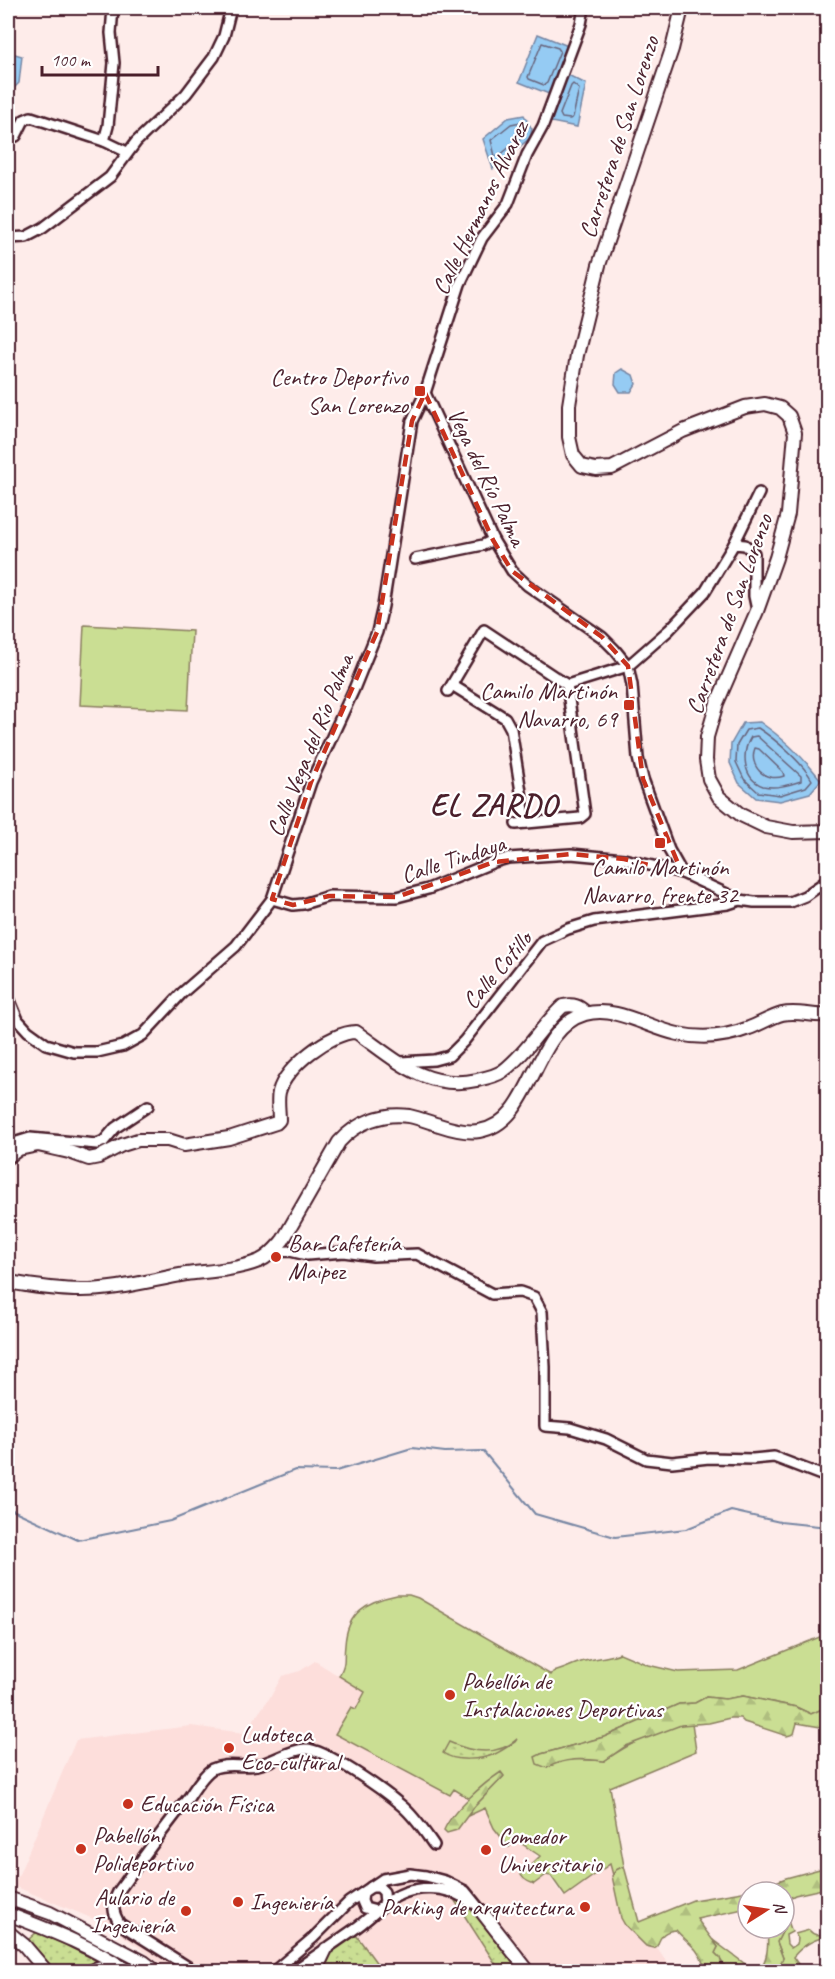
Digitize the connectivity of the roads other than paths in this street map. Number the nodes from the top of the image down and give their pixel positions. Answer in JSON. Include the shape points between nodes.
{"nodes":[{"id":1,"x":112,"y":8,"type":"edge"},
{"id":2,"x":231,"y":8,"type":"edge"},
{"id":3,"x":584,"y":8,"type":"edge"},
{"id":4,"x":682,"y":8,"type":"edge"},
{"id":5,"x":8,"y":132,"type":"edge"},
{"id":6,"x":104,"y":141,"type":"junction"},
{"id":7,"x":127,"y":152,"type":"junction"},
{"id":8,"x":8,"y":238,"type":"edge"},
{"id":9,"x":425,"y":393,"type":"junction"},
{"id":10,"x":759,"y":493,"type":"dead end"},
{"id":11,"x":493,"y":540,"type":"junction"},
{"id":12,"x":734,"y":544,"type":"junction"},
{"id":13,"x":415,"y":559,"type":"dead end"},
{"id":14,"x":757,"y":611,"type":"junction"},
{"id":15,"x":628,"y":666,"type":"junction"},
{"id":16,"x":567,"y":685,"type":"junction"},
{"id":17,"x":828,"y":831,"type":"edge"},
{"id":18,"x":682,"y":873,"type":"junction"},
{"id":19,"x":828,"y":880,"type":"edge"},
{"id":20,"x":272,"y":899,"type":"junction"},
{"id":21,"x":740,"y":900,"type":"junction"},
{"id":22,"x":8,"y":996,"type":"edge"},
{"id":23,"x":586,"y":1013,"type":"junction"},
{"id":24,"x":828,"y":1015,"type":"edge"},
{"id":25,"x":401,"y":1062,"type":"junction"},
{"id":26,"x":148,"y":1106,"type":"dead end"},
{"id":27,"x":8,"y":1156,"type":"edge"},
{"id":28,"x":272,"y":1252,"type":"junction"},
{"id":29,"x":8,"y":1282,"type":"edge"},
{"id":30,"x":828,"y":1475,"type":"edge"},
{"id":31,"x":434,"y":1845,"type":"dead end"},
{"id":32,"x":371,"y":1887,"type":"junction"},
{"id":33,"x":363,"y":1893,"type":"junction"},
{"id":34,"x":8,"y":1898,"type":"edge"},
{"id":35,"x":385,"y":1904,"type":"junction"},
{"id":36,"x":376,"y":1911,"type":"junction"},
{"id":37,"x":482,"y":1912,"type":"junction"},
{"id":38,"x":8,"y":1914,"type":"edge"},
{"id":39,"x":8,"y":1932,"type":"edge"},
{"id":40,"x":326,"y":1949,"type":"junction"},
{"id":41,"x":47,"y":1971,"type":"edge"},
{"id":42,"x":90,"y":1971,"type":"edge"},
{"id":43,"x":117,"y":1971,"type":"edge"},
{"id":44,"x":129,"y":1971,"type":"edge"},
{"id":45,"x":157,"y":1971,"type":"edge"},
{"id":46,"x":196,"y":1971,"type":"edge"},
{"id":47,"x":273,"y":1971,"type":"edge"},
{"id":48,"x":292,"y":1971,"type":"edge"},
{"id":49,"x":315,"y":1971,"type":"edge"},
{"id":50,"x":529,"y":1971,"type":"edge"}],
"edges":[{"from":1,"to":6,"type":"street","via":[[114,63]]},
{"from":2,"to":7,"type":"street","via":[[214,57],[186,94]]},
{"from":3,"to":9,"type":"street","name":"Calle Hermanos Álvarez","via":[[543,126],[508,204],[482,238],[460,284]]},
{"from":4,"to":14,"type":"street","name":"Carretera de San Lorenzo","via":[[672,49],[599,265],[577,355],[569,405],[569,437],[573,455],[582,466],[612,468],[683,431],[745,407],[765,404],[780,408],[789,416],[795,433],[789,514]]},
{"from":5,"to":6,"type":"street","via":[[16,136],[24,120],[31,117]]},
{"from":6,"to":7,"type":"street"},
{"from":7,"to":8,"type":"street","via":[[110,177],[43,228],[26,237]]},
{"from":9,"to":11,"type":"street","name":"Vega del Río Palma"},
{"from":9,"to":20,"type":"street","name":"Calle Vega del Río Palma","via":[[412,421],[377,632],[311,782]]},
{"from":10,"to":12,"type":"street"},
{"from":11,"to":13,"type":"street"},
{"from":11,"to":15,"type":"street","name":"Vega del Río Palma","via":[[527,585],[602,637]]},
{"from":12,"to":14,"type":"street","via":[[746,545],[754,553]]},
{"from":12,"to":15,"type":"street","via":[[705,592]]},
{"from":14,"to":17,"type":"street","name":"Carretera de San Lorenzo","via":[[707,736],[709,779],[719,797],[741,815],[766,827],[793,832]]},
{"from":15,"to":16,"type":"street"},
{"from":15,"to":18,"type":"street","via":[[643,779],[669,850]]},
{"from":16,"to":16,"type":"street","via":[[585,814],[580,818],[521,824],[511,729],[505,718],[450,688],[484,630]]},
{"from":18,"to":20,"type":"street","name":"Calle Tindaya","via":[[624,859],[571,854],[508,858],[397,897],[329,896],[292,905]]},
{"from":18,"to":21,"type":"street","name":"Calle Tindaya"},
{"from":19,"to":21,"type":"street","via":[[790,902]]},
{"from":20,"to":22,"type":"street","name":"Calle Vega del Río Palma","via":[[236,946],[142,1035],[123,1046],[74,1052],[46,1044],[18,1020]]},
{"from":21,"to":25,"type":"street","name":"Calle Cotillo","via":[[594,921],[542,941],[448,1056]]},
{"from":23,"to":24,"type":"street","via":[[624,1016],[677,1034],[706,1037],[732,1034],[784,1013]]},
{"from":23,"to":25,"type":"street","via":[[579,1006],[563,1006],[509,1065],[488,1078],[443,1082],[417,1074]]},
{"from":23,"to":28,"type":"street","via":[[574,1019],[551,1042],[511,1113],[496,1126],[478,1132],[455,1130],[408,1116],[385,1117],[350,1130]]},
{"from":25,"to":27,"type":"street","via":[[356,1032],[345,1032],[323,1043],[293,1069],[278,1092],[276,1123],[229,1138],[184,1145],[168,1140],[138,1140],[89,1159],[38,1145]]},
{"from":26,"to":27,"type":"street","via":[[97,1144],[30,1138],[9,1148]]},
{"from":28,"to":29,"type":"street","via":[[243,1266],[113,1288],[47,1289]]},
{"from":28,"to":30,"type":"street","via":[[417,1254],[492,1294],[520,1292],[534,1297],[542,1312],[545,1426],[606,1438],[646,1459],[672,1462],[774,1457]]},
{"from":31,"to":46,"type":"street","via":[[402,1806],[318,1751],[292,1752],[255,1766],[212,1769],[117,1892],[112,1904],[120,1924]]},
{"from":32,"to":33,"type":"street"},
{"from":32,"to":35,"type":"street","via":[[384,1892]]},
{"from":32,"to":37,"type":"street","via":[[396,1876],[426,1876],[465,1891]]},
{"from":33,"to":36,"type":"street","via":[[365,1908]]},
{"from":33,"to":47,"type":"street"},
{"from":34,"to":45,"type":"street","via":[[50,1913]]},
{"from":35,"to":36,"type":"street"},
{"from":35,"to":37,"type":"street","via":[[417,1888],[438,1888],[466,1899]]},
{"from":36,"to":40,"type":"street"},
{"from":37,"to":50,"type":"street"},
{"from":38,"to":44,"type":"street","via":[[85,1946]]},
{"from":39,"to":41,"type":"street"},
{"from":40,"to":48,"type":"street"},
{"from":40,"to":49,"type":"street"},
{"from":42,"to":43,"type":"street","via":[[107,1967]]}]}
